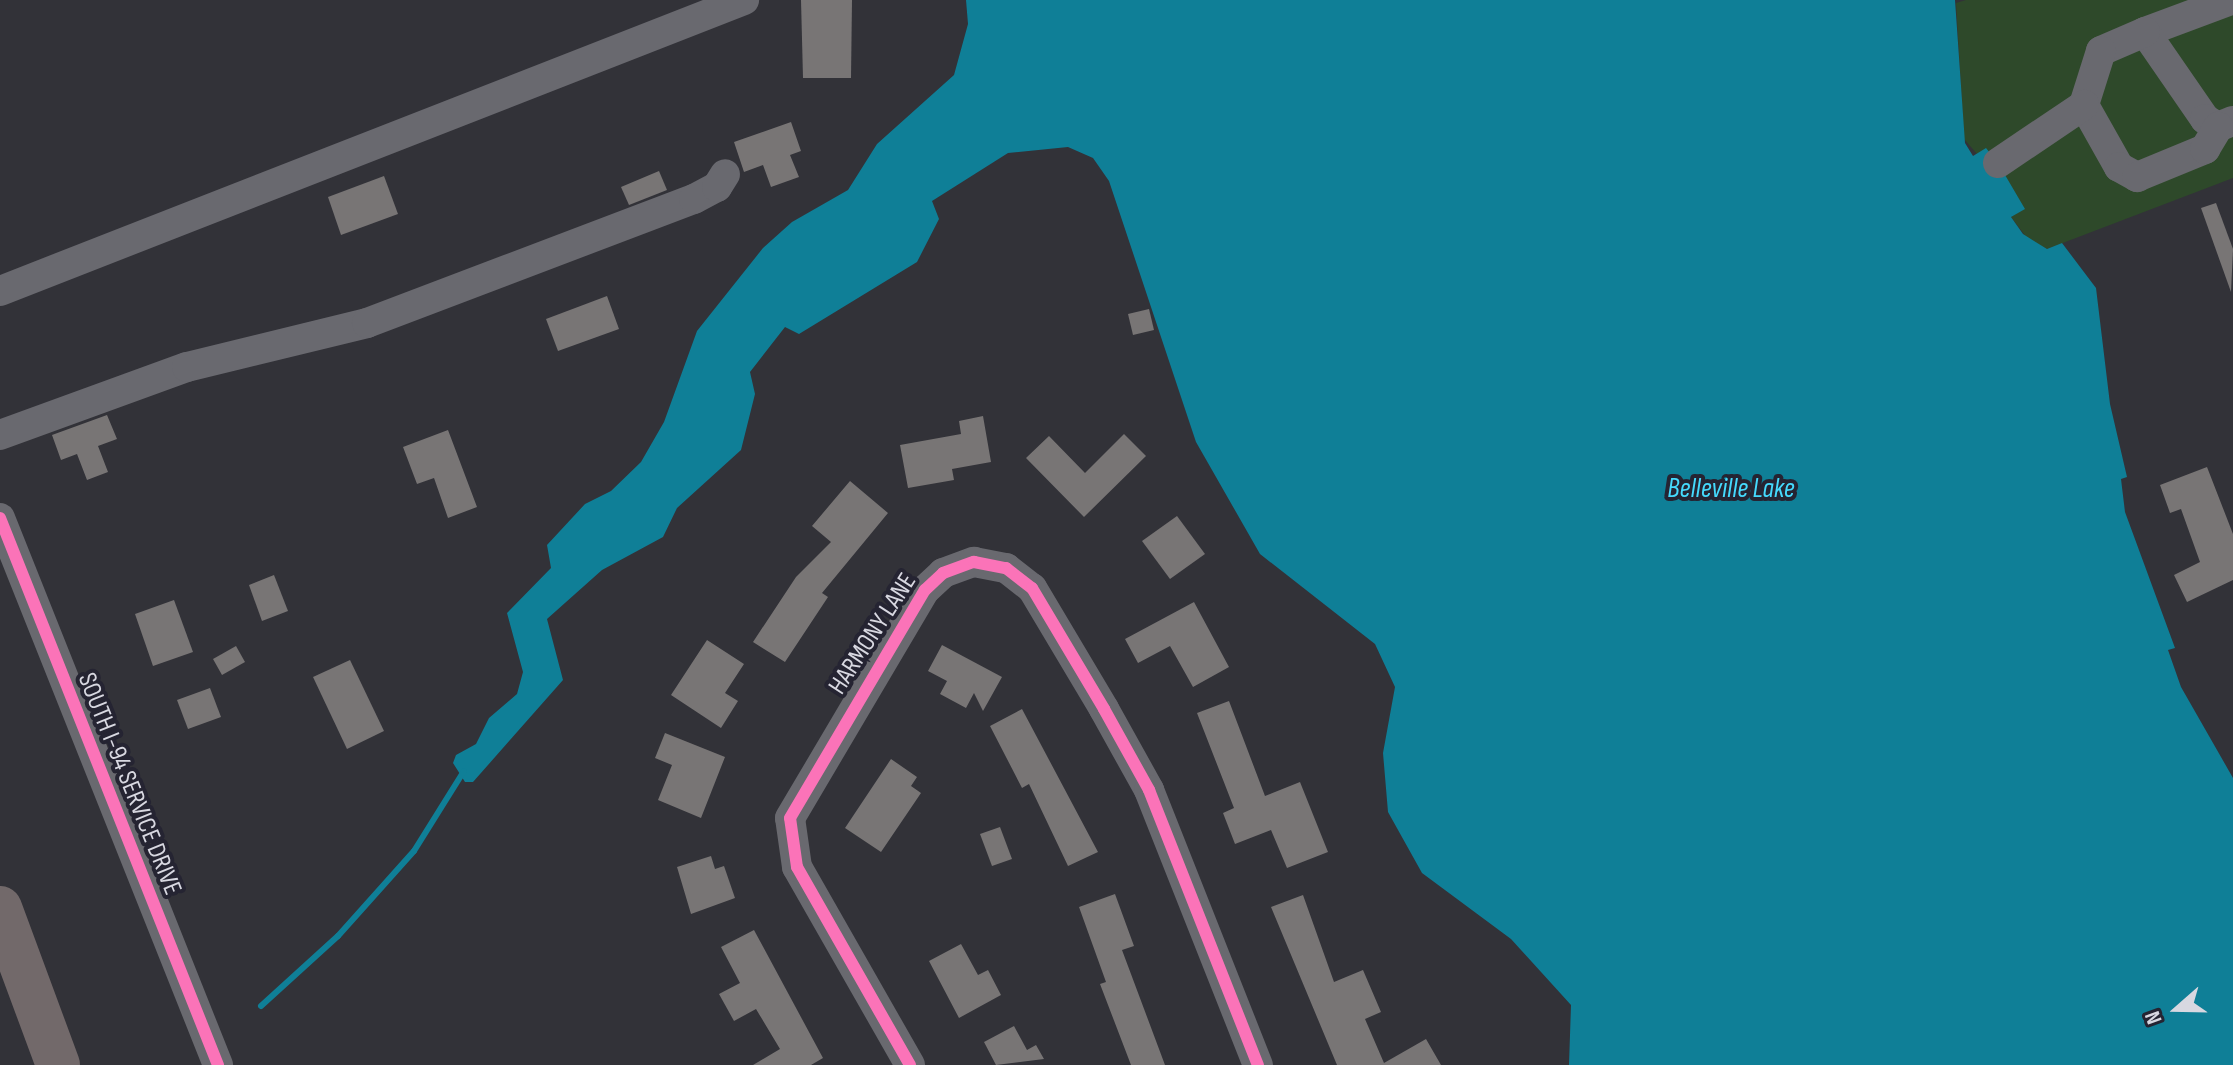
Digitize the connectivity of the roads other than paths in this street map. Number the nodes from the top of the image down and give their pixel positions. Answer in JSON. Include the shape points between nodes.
{"nodes":[{"id":1,"x":744,"y":0,"type":"edge"},
{"id":2,"x":2231,"y":0,"type":"edge"},
{"id":3,"x":2145,"y":32,"type":"junction"},
{"id":4,"x":2084,"y":105,"type":"junction"},
{"id":5,"x":2226,"y":124,"type":"edge"},
{"id":6,"x":1998,"y":163,"type":"dead end"},
{"id":7,"x":725,"y":174,"type":"dead end"},
{"id":8,"x":0,"y":291,"type":"edge"},
{"id":9,"x":0,"y":435,"type":"edge"},
{"id":10,"x":0,"y":518,"type":"edge"},
{"id":11,"x":0,"y":908,"type":"edge"},
{"id":12,"x":58,"y":1065,"type":"edge"},
{"id":13,"x":218,"y":1065,"type":"edge"},
{"id":14,"x":910,"y":1065,"type":"edge"},
{"id":15,"x":1258,"y":1065,"type":"edge"}],
"edges":[{"from":1,"to":8,"type":"street"},
{"from":2,"to":3,"type":"street"},
{"from":3,"to":4,"type":"street","via":[[2101,51]]},
{"from":3,"to":5,"type":"street","via":[[2205,119]]},
{"from":4,"to":5,"type":"street","via":[[2119,167],[2137,177],[2205,149]]},
{"from":4,"to":6,"type":"street"},
{"from":7,"to":9,"type":"street","via":[[717,187],[694,199],[367,323],[187,367]]},
{"from":10,"to":13,"type":"street","name":"SOUTH I-94 SERVICE DRIVE"},
{"from":11,"to":12,"type":"highway"},
{"from":14,"to":15,"type":"street","name":"HARMONY LANE","via":[[797,867],[790,818],[925,590],[943,573],[974,562],[1006,568],[1032,588],[1112,723],[1172,844]]}]}
